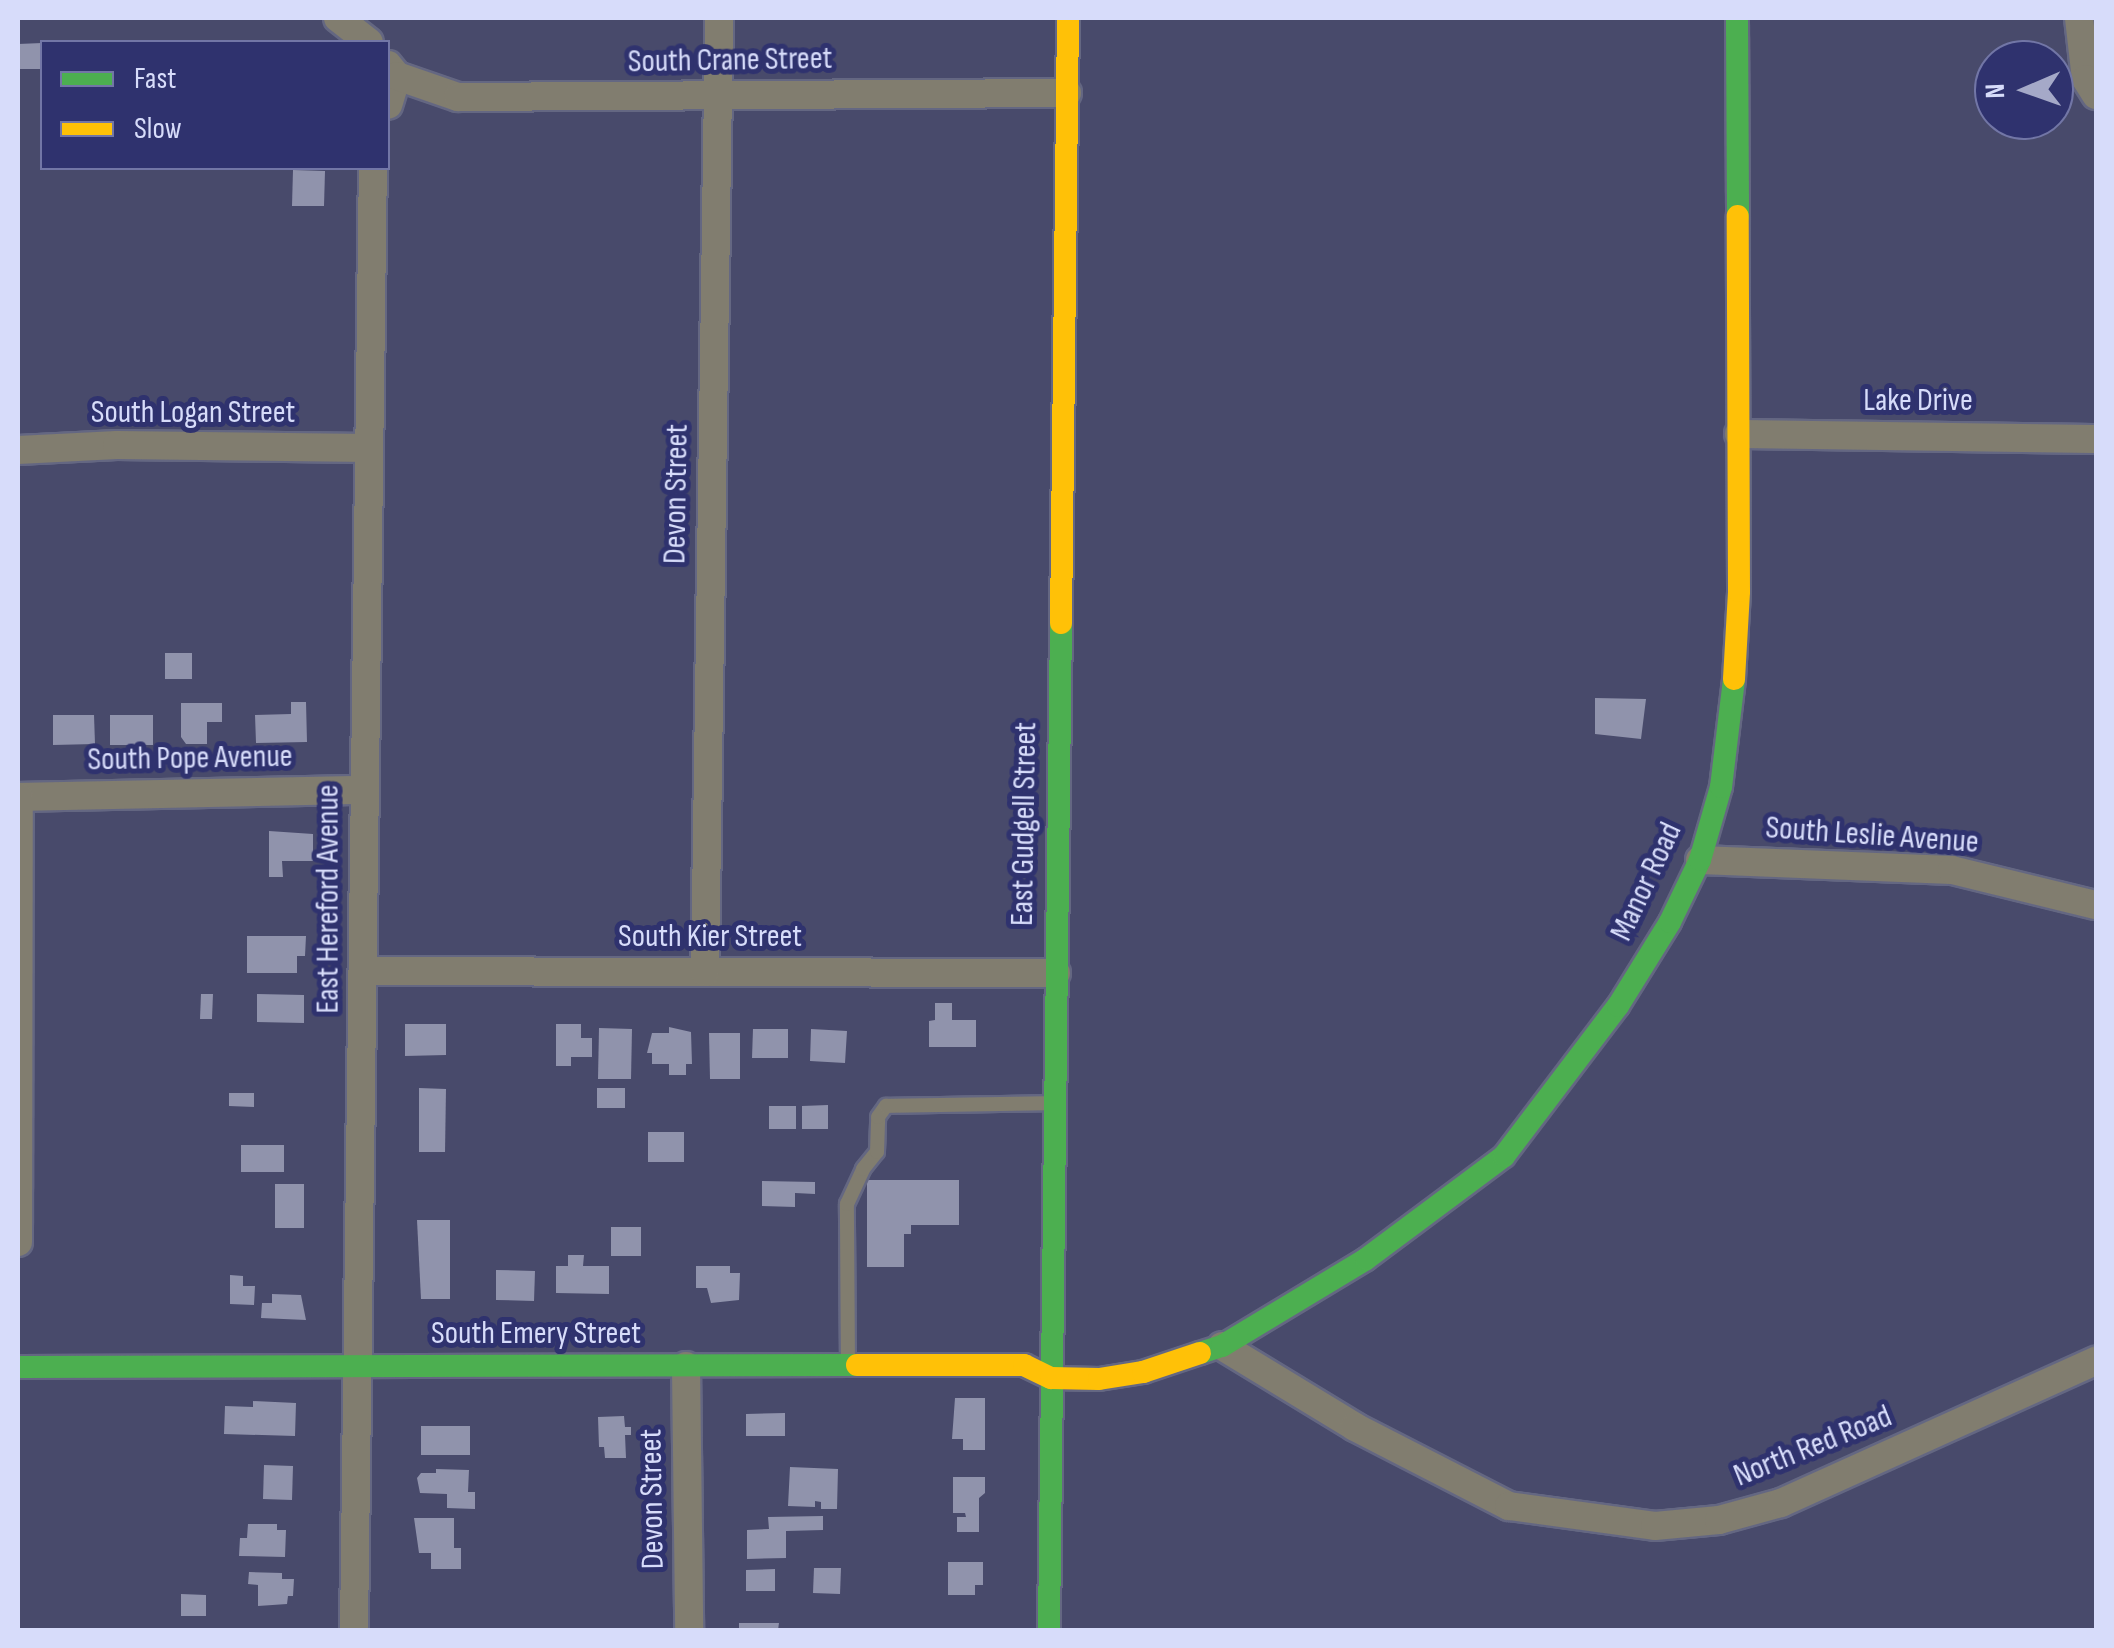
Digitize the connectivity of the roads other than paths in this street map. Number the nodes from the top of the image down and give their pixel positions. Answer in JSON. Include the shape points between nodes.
{"nodes":[{"id":1,"x":338,"y":18,"type":"edge"},
{"id":2,"x":719,"y":18,"type":"edge"},
{"id":3,"x":1068,"y":18,"type":"edge"},
{"id":4,"x":1737,"y":18,"type":"edge"},
{"id":5,"x":2079,"y":18,"type":"edge"},
{"id":6,"x":366,"y":40,"type":"edge"},
{"id":7,"x":392,"y":70,"type":"edge"},
{"id":8,"x":1067,"y":93,"type":"junction"},
{"id":9,"x":2096,"y":95,"type":"edge"},
{"id":10,"x":718,"y":96,"type":"junction"},
{"id":11,"x":373,"y":170,"type":"edge"},
{"id":12,"x":1739,"y":434,"type":"junction"},
{"id":13,"x":2096,"y":439,"type":"edge"},
{"id":14,"x":370,"y":448,"type":"junction"},
{"id":15,"x":18,"y":450,"type":"edge"},
{"id":16,"x":364,"y":790,"type":"junction"},
{"id":17,"x":18,"y":797,"type":"edge"},
{"id":18,"x":1700,"y":860,"type":"junction"},
{"id":19,"x":2096,"y":904,"type":"edge"},
{"id":20,"x":364,"y":971,"type":"junction"},
{"id":21,"x":705,"y":972,"type":"junction"},
{"id":22,"x":1056,"y":972,"type":"junction"},
{"id":23,"x":1054,"y":1103,"type":"junction"},
{"id":24,"x":18,"y":1242,"type":"edge"},
{"id":25,"x":1222,"y":1346,"type":"junction"},
{"id":26,"x":2096,"y":1362,"type":"edge"},
{"id":27,"x":686,"y":1366,"type":"junction"},
{"id":28,"x":848,"y":1366,"type":"junction"},
{"id":29,"x":18,"y":1367,"type":"edge"},
{"id":30,"x":357,"y":1368,"type":"junction"},
{"id":31,"x":1052,"y":1378,"type":"junction"},
{"id":32,"x":354,"y":1630,"type":"edge"},
{"id":33,"x":689,"y":1630,"type":"edge"},
{"id":34,"x":1049,"y":1630,"type":"edge"}],
"edges":[{"from":1,"to":6,"type":"street"},
{"from":2,"to":10,"type":"street","name":"Devon Street"},
{"from":3,"to":8,"type":"street","name":"East Gudgell Street"},
{"from":4,"to":12,"type":"street","name":"Manor Road"},
{"from":5,"to":9,"type":"street","via":[[2086,79]]},
{"from":7,"to":10,"type":"street","name":"South Crane Street","via":[[458,97]]},
{"from":8,"to":10,"type":"street","name":"South Crane Street"},
{"from":8,"to":22,"type":"street","name":"East Gudgell Street"},
{"from":10,"to":21,"type":"street","name":"Devon Street"},
{"from":11,"to":14,"type":"street","name":"East Hereford Avenue"},
{"from":12,"to":13,"type":"street","name":"Lake Drive"},
{"from":12,"to":18,"type":"street","name":"Manor Road","via":[[1731,725]]},
{"from":14,"to":15,"type":"street","name":"South Logan Street"},
{"from":14,"to":16,"type":"street","name":"East Hereford Avenue"},
{"from":16,"to":17,"type":"street","name":"South Pope Avenue"},
{"from":16,"to":20,"type":"street","name":"East Hereford Avenue"},
{"from":17,"to":24,"type":"street"},
{"from":18,"to":19,"type":"street","name":"South Leslie Avenue","via":[[1952,870]]},
{"from":18,"to":25,"type":"street","name":"Manor Road","via":[[1618,1006],[1504,1156],[1366,1259]]},
{"from":20,"to":21,"type":"street","name":"South Kier Street"},
{"from":20,"to":30,"type":"street","name":"East Hereford Avenue"},
{"from":21,"to":22,"type":"street","name":"South Kier Street"},
{"from":22,"to":23,"type":"street","name":"East Gudgell Street"},
{"from":23,"to":28,"type":"lane","via":[[886,1106],[878,1117],[878,1152],[847,1204]]},
{"from":23,"to":31,"type":"street","name":"East Gudgell Street"},
{"from":25,"to":26,"type":"street","name":"North Red Road","via":[[1355,1427],[1509,1506],[1655,1526],[1718,1520],[1782,1503]]},
{"from":25,"to":31,"type":"street","name":"Manor Road","via":[[1143,1372]]},
{"from":27,"to":28,"type":"street","name":"South Emery Street"},
{"from":27,"to":30,"type":"street","name":"South Emery Street"},
{"from":27,"to":33,"type":"street","name":"Devon Street"},
{"from":28,"to":31,"type":"street","name":"South Emery Street","via":[[1024,1365]]},
{"from":29,"to":30,"type":"street","name":"South Emery Street"},
{"from":30,"to":32,"type":"street","name":"East Hereford Avenue"},
{"from":31,"to":34,"type":"street","name":"East Gudgell Street"}]}
